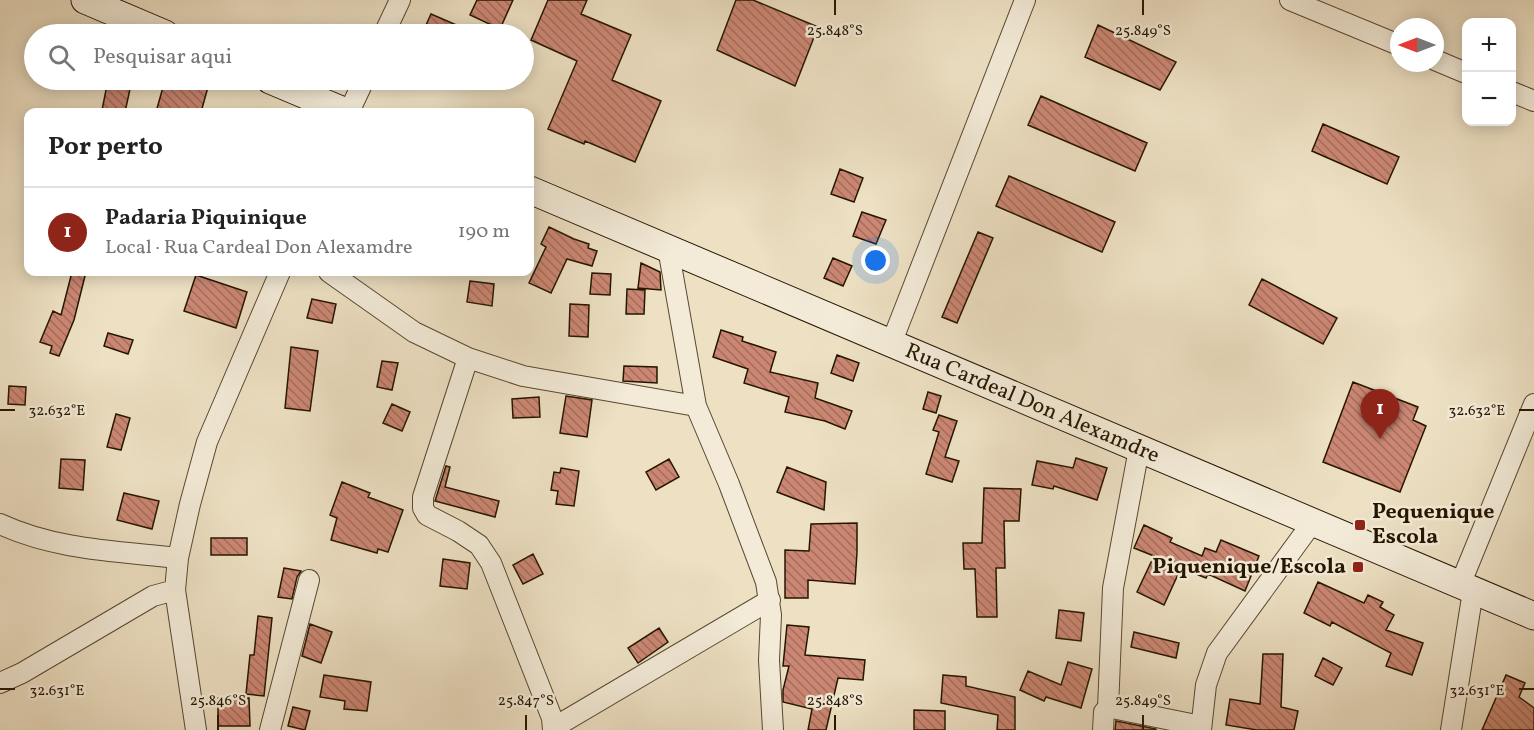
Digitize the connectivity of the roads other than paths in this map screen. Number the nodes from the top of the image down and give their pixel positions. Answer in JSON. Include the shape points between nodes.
{"nodes":[{"id":1,"x":85,"y":0,"type":"edge"},
{"id":2,"x":400,"y":0,"type":"edge"},
{"id":3,"x":1025,"y":0,"type":"edge"},
{"id":4,"x":1290,"y":0,"type":"edge"},
{"id":5,"x":141,"y":24,"type":"edge"},
{"id":6,"x":389,"y":24,"type":"edge"},
{"id":7,"x":1390,"y":41,"type":"edge"},
{"id":8,"x":1444,"y":64,"type":"edge"},
{"id":9,"x":1465,"y":72,"type":"edge"},
{"id":10,"x":294,"y":90,"type":"edge"},
{"id":11,"x":359,"y":90,"type":"edge"},
{"id":12,"x":1516,"y":94,"type":"edge"},
{"id":13,"x":1534,"y":101,"type":"edge"},
{"id":14,"x":338,"y":108,"type":"edge"},
{"id":15,"x":350,"y":108,"type":"edge"},
{"id":16,"x":534,"y":192,"type":"edge"},
{"id":17,"x":668,"y":248,"type":"junction"},
{"id":18,"x":278,"y":276,"type":"edge"},
{"id":19,"x":335,"y":276,"type":"edge"},
{"id":20,"x":891,"y":344,"type":"junction"},
{"id":21,"x":468,"y":358,"type":"junction"},
{"id":22,"x":1534,"y":404,"type":"edge"},
{"id":23,"x":696,"y":406,"type":"junction"},
{"id":24,"x":1139,"y":449,"type":"junction"},
{"id":25,"x":1312,"y":523,"type":"junction"},
{"id":26,"x":0,"y":524,"type":"edge"},
{"id":27,"x":178,"y":558,"type":"junction"},
{"id":28,"x":309,"y":580,"type":"dead end"},
{"id":29,"x":1467,"y":588,"type":"junction"},
{"id":30,"x":175,"y":590,"type":"junction"},
{"id":31,"x":770,"y":600,"type":"junction"},
{"id":32,"x":1534,"y":616,"type":"edge"},
{"id":33,"x":0,"y":683,"type":"edge"},
{"id":34,"x":1108,"y":708,"type":"junction"},
{"id":35,"x":1201,"y":728,"type":"edge"},
{"id":36,"x":553,"y":729,"type":"edge"},
{"id":37,"x":196,"y":730,"type":"edge"},
{"id":38,"x":270,"y":730,"type":"edge"},
{"id":39,"x":773,"y":730,"type":"edge"},
{"id":40,"x":1103,"y":730,"type":"edge"},
{"id":41,"x":1451,"y":730,"type":"edge"}],
"edges":[{"from":1,"to":5,"type":"main road"},
{"from":2,"to":6,"type":"street"},
{"from":3,"to":20,"type":"street"},
{"from":4,"to":7,"type":"street"},
{"from":8,"to":9,"type":"street"},
{"from":10,"to":14,"type":"main road"},
{"from":11,"to":15,"type":"street"},
{"from":12,"to":13,"type":"street"},
{"from":16,"to":17,"type":"main road","name":"Rua Cardeal Don Alexamdre"},
{"from":17,"to":20,"type":"main road","name":"Rua Cardeal Don Alexamdre"},
{"from":17,"to":23,"type":"street"},
{"from":18,"to":27,"type":"street","via":[[207,442]]},
{"from":19,"to":21,"type":"street","via":[[414,332]]},
{"from":20,"to":24,"type":"main road","name":"Rua Cardeal Don Alexamdre"},
{"from":21,"to":23,"type":"street","via":[[523,376]]},
{"from":21,"to":36,"type":"street","via":[[423,497],[423,508],[427,515],[479,545],[491,563]]},
{"from":22,"to":29,"type":"street"},
{"from":23,"to":31,"type":"street","via":[[749,536]]},
{"from":24,"to":25,"type":"main road","name":"Rua Cardeal Don Alexamdre"},
{"from":24,"to":34,"type":"street","via":[[1113,588]]},
{"from":25,"to":29,"type":"main road","name":"Rua Cardeal Don Alexamdre"},
{"from":25,"to":35,"type":"street","via":[[1217,653],[1206,686]]},
{"from":26,"to":27,"type":"street","via":[[55,544]]},
{"from":27,"to":30,"type":"street"},
{"from":28,"to":38,"type":"street"},
{"from":29,"to":32,"type":"main road","name":"Rua Cardeal Don Alexamdre"},
{"from":29,"to":41,"type":"street"},
{"from":30,"to":33,"type":"street","via":[[153,596]]},
{"from":30,"to":37,"type":"street"},
{"from":31,"to":36,"type":"street"},
{"from":31,"to":39,"type":"street"},
{"from":34,"to":35,"type":"street"},
{"from":34,"to":40,"type":"street","via":[[1104,712]]}]}
